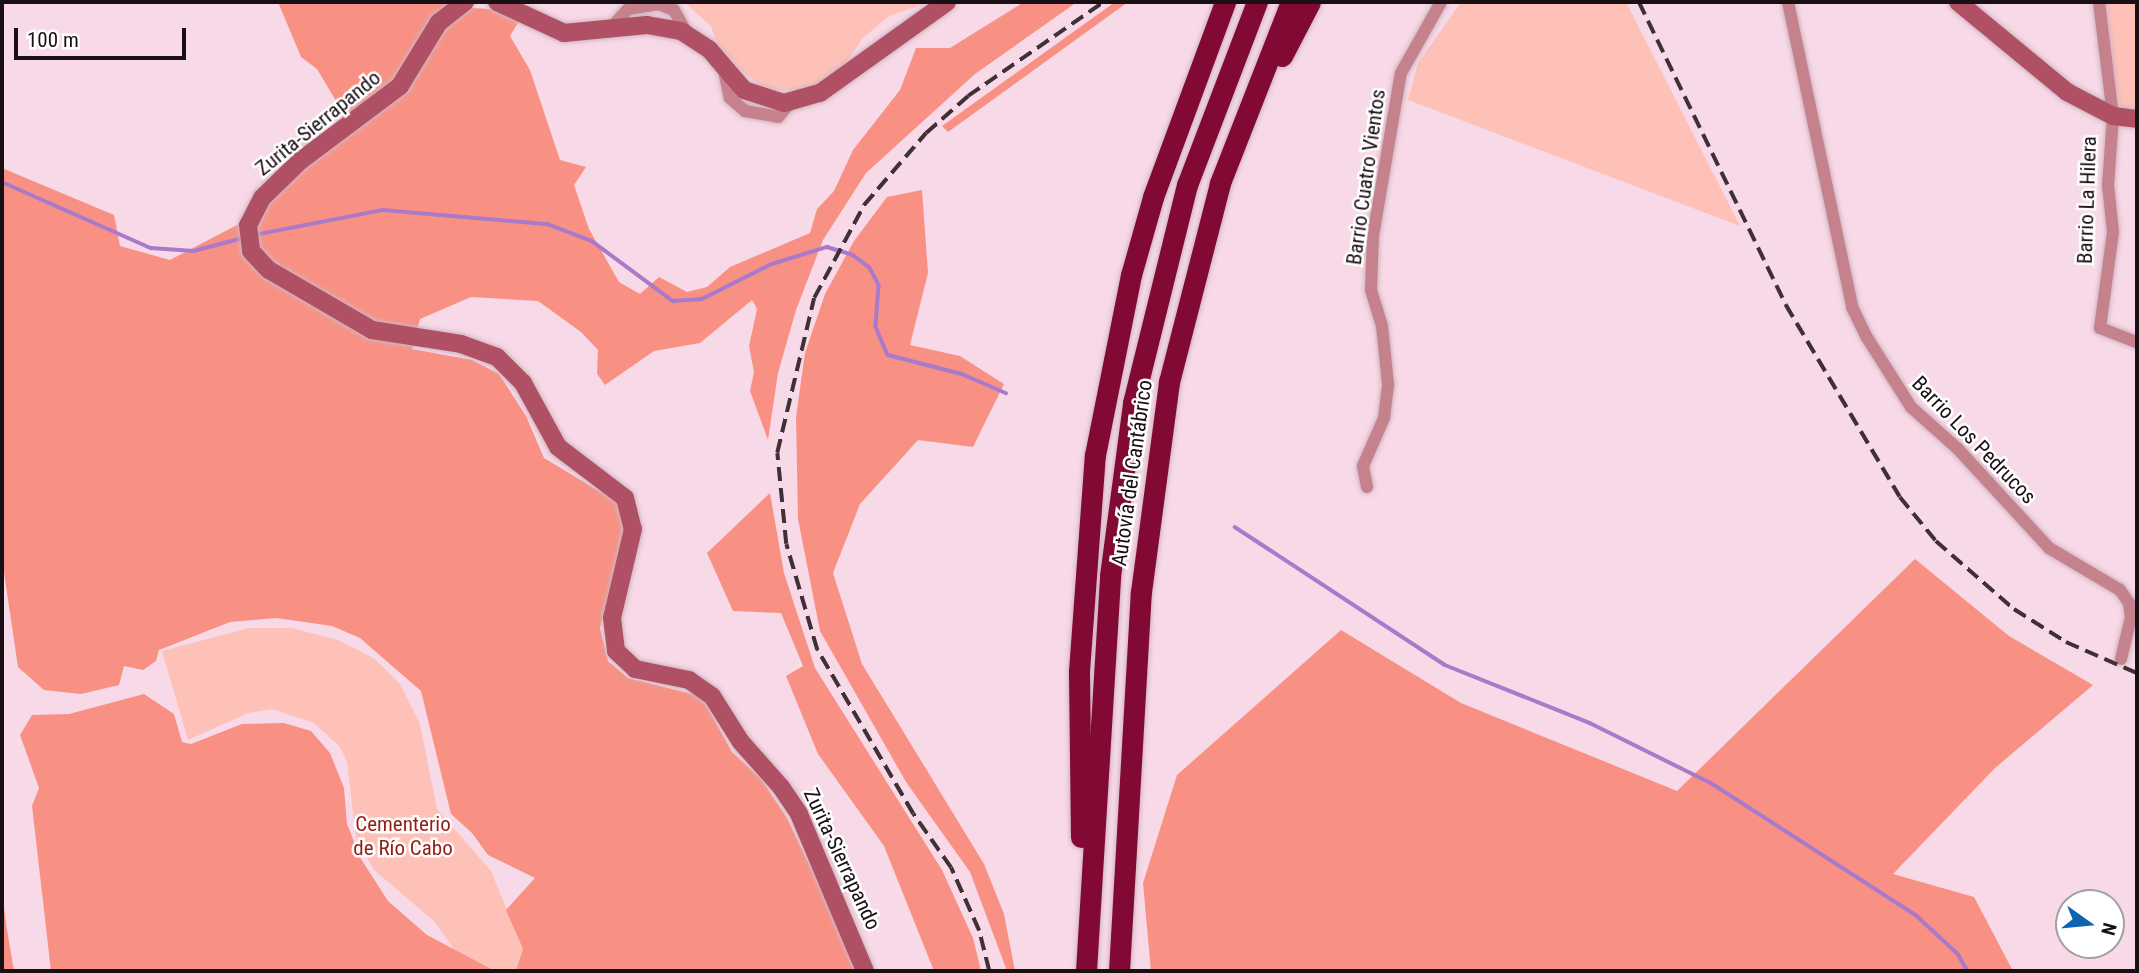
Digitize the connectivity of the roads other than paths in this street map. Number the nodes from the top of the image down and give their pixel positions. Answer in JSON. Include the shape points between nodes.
{"nodes":[{"id":1,"x":465,"y":2,"type":"edge"},
{"id":2,"x":498,"y":2,"type":"edge"},
{"id":3,"x":947,"y":2,"type":"edge"},
{"id":4,"x":1209,"y":2,"type":"edge"},
{"id":5,"x":1224,"y":2,"type":"edge"},
{"id":6,"x":1256,"y":2,"type":"edge"},
{"id":7,"x":1291,"y":2,"type":"edge"},
{"id":8,"x":1310,"y":2,"type":"edge"},
{"id":9,"x":1441,"y":2,"type":"edge"},
{"id":10,"x":1788,"y":2,"type":"edge"},
{"id":11,"x":1958,"y":2,"type":"edge"},
{"id":12,"x":2099,"y":2,"type":"edge"},
{"id":13,"x":2113,"y":116,"type":"junction"},
{"id":14,"x":2137,"y":119,"type":"edge"},
{"id":15,"x":2137,"y":342,"type":"edge"},
{"id":16,"x":1163,"y":417,"type":"junction"},
{"id":17,"x":1095,"y":455,"type":"junction"},
{"id":18,"x":1367,"y":487,"type":"dead end"},
{"id":19,"x":2120,"y":659,"type":"dead end"},
{"id":20,"x":865,"y":971,"type":"edge"},
{"id":21,"x":1079,"y":971,"type":"edge"},
{"id":22,"x":1086,"y":971,"type":"edge"},
{"id":23,"x":1119,"y":971,"type":"edge"}],
"edges":[{"from":1,"to":20,"type":"street","name":"Zurita-Sierrapando","via":[[439,22],[400,86],[280,178],[257,204],[248,225],[251,251],[269,270],[372,330],[461,344],[498,357],[523,383],[558,447],[625,498],[632,528],[612,618],[616,651],[635,669],[689,680],[712,696],[741,742],[782,787],[799,814]]},
{"from":2,"to":3,"type":"street","via":[[555,31],[647,25],[688,35],[750,94],[790,103],[820,93]]},
{"from":4,"to":17,"type":"highway","via":[[1141,201],[1108,360]]},
{"from":5,"to":17,"type":"highway","via":[[1153,197],[1120,323]]},
{"from":6,"to":22,"type":"highway","name":"Autovía del Cantábrico","via":[[1187,185],[1133,403],[1109,589]]},
{"from":7,"to":16,"type":"highway","name":"Autovía del Cantábrico","via":[[1212,208]]},
{"from":8,"to":16,"type":"highway","via":[[1281,57],[1239,161],[1195,293]]},
{"from":9,"to":18,"type":"street","name":"Barrio Cuatro Vientos","via":[[1401,73],[1373,236],[1371,290],[1382,326],[1388,384],[1384,418],[1363,466]]},
{"from":10,"to":19,"type":"street","name":"Barrio Los Pedrucos","via":[[1852,307],[1866,337],[1911,407],[1958,449],[2049,548],[2120,590],[2131,617]]},
{"from":11,"to":13,"type":"street","name":"Barrio La Hilera","via":[[2036,70]]},
{"from":12,"to":13,"type":"street","name":"Barrio La Hilera"},
{"from":13,"to":14,"type":"street","name":"Barrio La Hilera"},
{"from":13,"to":15,"type":"street","name":"Barrio La Hilera","via":[[2108,186],[2113,232],[2100,328]]},
{"from":16,"to":23,"type":"highway","name":"Autovía del Cantábrico","via":[[1138,620]]},
{"from":17,"to":21,"type":"highway","via":[[1079,671]]}]}
